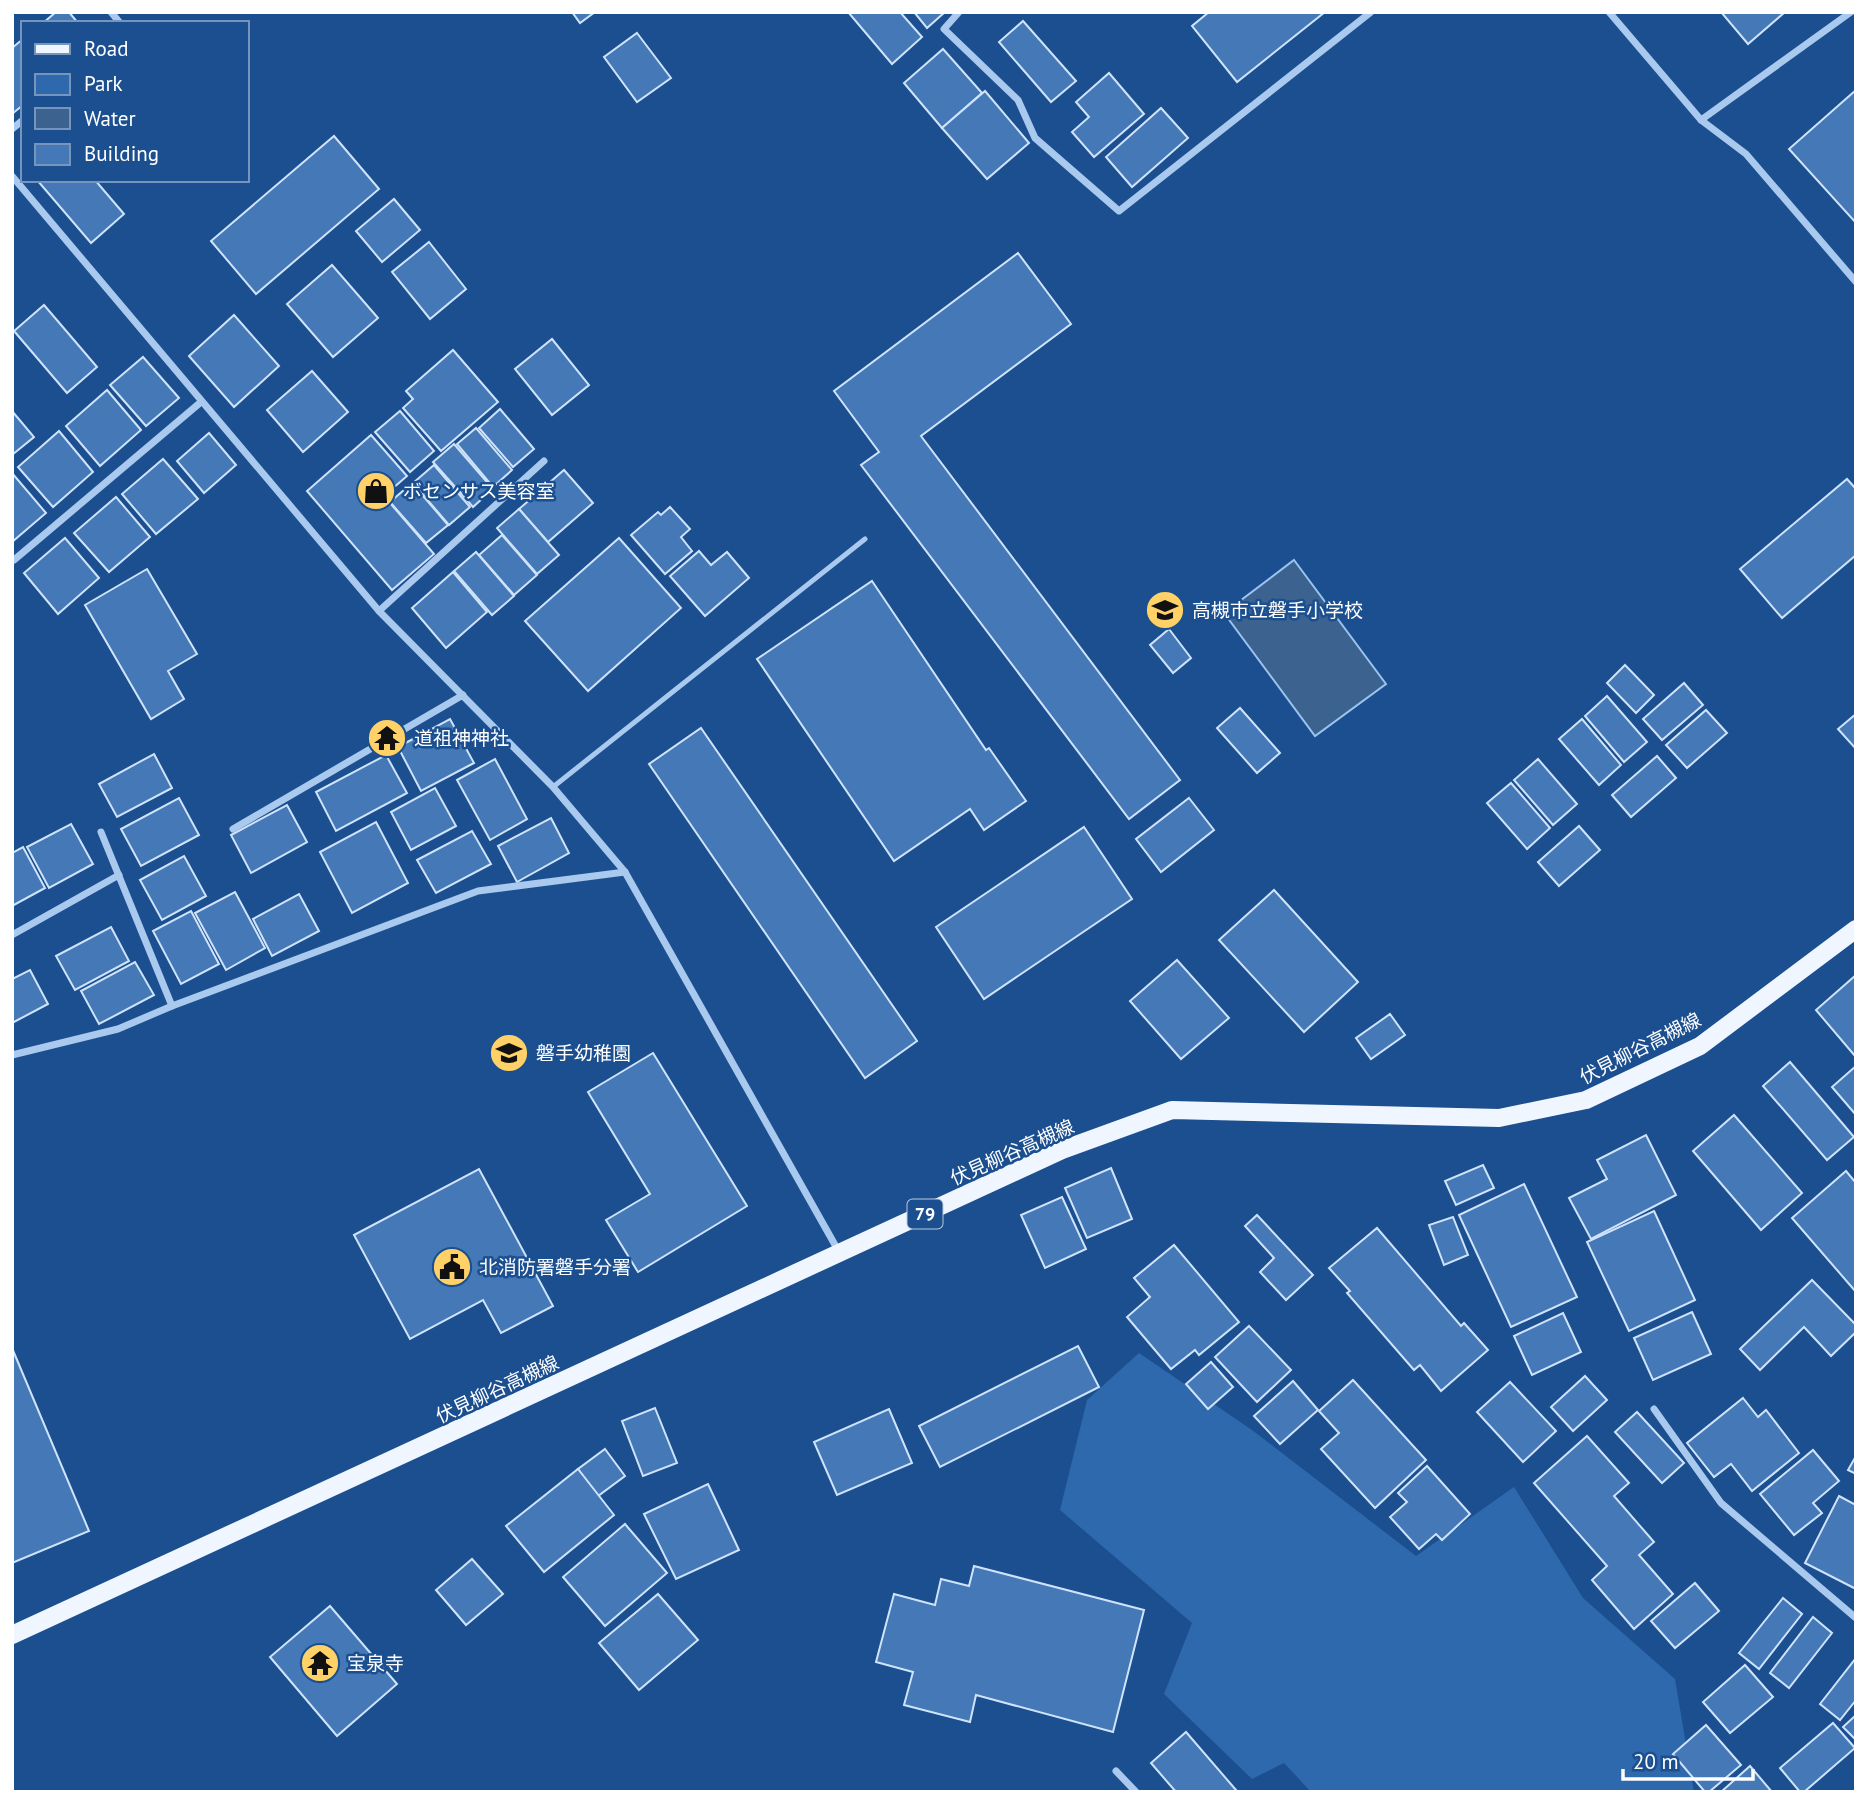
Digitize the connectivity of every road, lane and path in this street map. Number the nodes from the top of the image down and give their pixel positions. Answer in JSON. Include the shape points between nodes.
{"nodes":[{"id":1,"x":959,"y":12,"type":"edge"},
{"id":2,"x":1371,"y":12,"type":"edge"},
{"id":3,"x":1609,"y":12,"type":"edge"},
{"id":4,"x":1851,"y":12,"type":"edge"},
{"id":5,"x":1702,"y":120,"type":"junction"},
{"id":6,"x":12,"y":176,"type":"edge"},
{"id":7,"x":1856,"y":282,"type":"edge"},
{"id":8,"x":201,"y":402,"type":"junction"},
{"id":9,"x":544,"y":461,"type":"dead end"},
{"id":10,"x":865,"y":539,"type":"dead end"},
{"id":11,"x":14,"y":560,"type":"dead end"},
{"id":12,"x":379,"y":611,"type":"junction"},
{"id":13,"x":463,"y":695,"type":"junction"},
{"id":14,"x":553,"y":787,"type":"junction"},
{"id":15,"x":233,"y":829,"type":"dead end"},
{"id":16,"x":101,"y":832,"type":"dead end"},
{"id":17,"x":625,"y":872,"type":"junction"},
{"id":18,"x":118,"y":875,"type":"junction"},
{"id":19,"x":1856,"y":929,"type":"edge"},
{"id":20,"x":12,"y":935,"type":"edge"},
{"id":21,"x":172,"y":1006,"type":"junction"},
{"id":22,"x":12,"y":1055,"type":"edge"},
{"id":23,"x":840,"y":1254,"type":"junction"},
{"id":24,"x":1654,"y":1409,"type":"dead end"},
{"id":25,"x":1856,"y":1618,"type":"edge"},
{"id":26,"x":12,"y":1635,"type":"edge"},
{"id":27,"x":1116,"y":1771,"type":"dead end"},
{"id":28,"x":1136,"y":1792,"type":"edge"}],
"edges":[{"from":1,"to":2,"type":"street","via":[[944,29],[1018,100],[1035,138],[1119,211]]},
{"from":3,"to":5,"type":"street"},
{"from":4,"to":5,"type":"street"},
{"from":5,"to":7,"type":"street","via":[[1745,155]]},
{"from":6,"to":8,"type":"street"},
{"from":8,"to":11,"type":"street"},
{"from":8,"to":12,"type":"street"},
{"from":9,"to":12,"type":"street"},
{"from":10,"to":14,"type":"lane"},
{"from":12,"to":13,"type":"street"},
{"from":13,"to":14,"type":"street"},
{"from":13,"to":15,"type":"street"},
{"from":14,"to":17,"type":"street"},
{"from":16,"to":18,"type":"street"},
{"from":17,"to":21,"type":"street","via":[[478,891]]},
{"from":17,"to":23,"type":"street"},
{"from":18,"to":20,"type":"street"},
{"from":18,"to":21,"type":"street"},
{"from":19,"to":23,"type":"main road","name":"伏見柳谷高槻線","number":"79","via":[[1700,1046],[1586,1100],[1499,1118],[1172,1110],[1062,1150]]},
{"from":21,"to":22,"type":"street","via":[[118,1029]]},
{"from":23,"to":26,"type":"main road","name":"伏見柳谷高槻線","number":"79"},
{"from":24,"to":25,"type":"street","via":[[1721,1503]]},
{"from":27,"to":28,"type":"street"}]}
